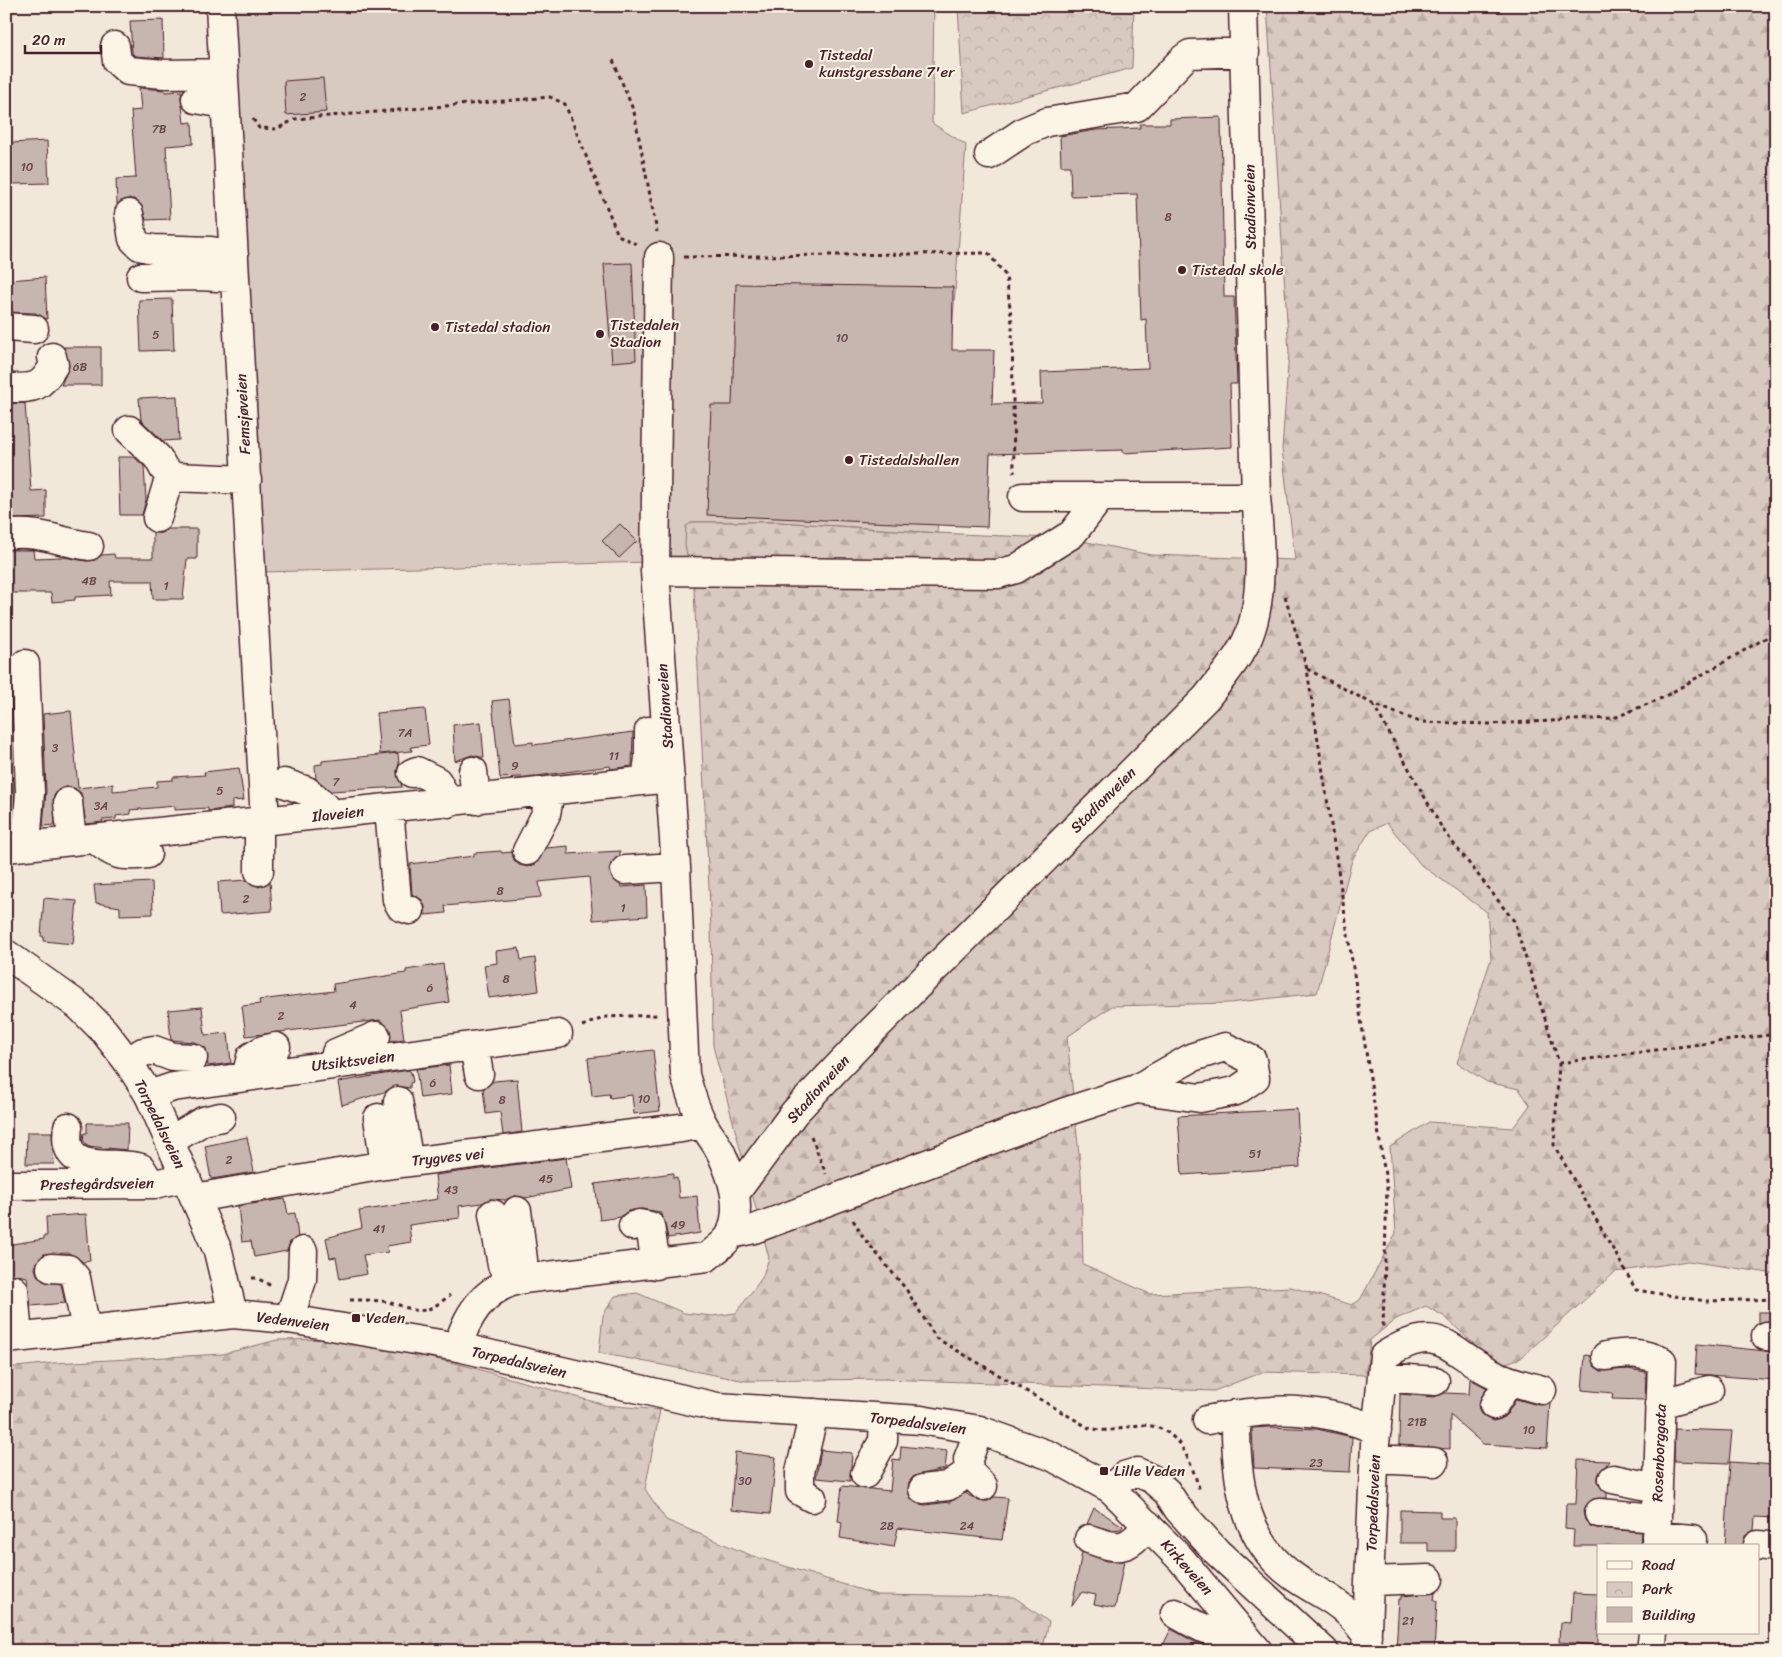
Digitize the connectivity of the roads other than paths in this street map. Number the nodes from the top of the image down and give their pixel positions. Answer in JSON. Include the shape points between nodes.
{"nodes":[{"id":1,"x":220,"y":6,"type":"edge"},
{"id":2,"x":1243,"y":6,"type":"edge"},
{"id":3,"x":115,"y":46,"type":"dead end"},
{"id":4,"x":1245,"y":52,"type":"junction"},
{"id":5,"x":224,"y":73,"type":"junction"},
{"id":6,"x":196,"y":99,"type":"dead end"},
{"id":7,"x":226,"y":104,"type":"junction"},
{"id":8,"x":989,"y":155,"type":"dead end"},
{"id":9,"x":128,"y":214,"type":"dead end"},
{"id":10,"x":659,"y":257,"type":"road end"},
{"id":11,"x":234,"y":266,"type":"junction"},
{"id":12,"x":142,"y":277,"type":"dead end"},
{"id":13,"x":6,"y":327,"type":"edge"},
{"id":14,"x":34,"y":329,"type":"dead end"},
{"id":15,"x":52,"y":357,"type":"dead end"},
{"id":16,"x":6,"y":388,"type":"edge"},
{"id":17,"x":129,"y":430,"type":"dead end"},
{"id":18,"x":174,"y":477,"type":"junction"},
{"id":19,"x":247,"y":480,"type":"junction"},
{"id":20,"x":1023,"y":497,"type":"road end"},
{"id":21,"x":1256,"y":497,"type":"junction"},
{"id":22,"x":1100,"y":498,"type":"junction"},
{"id":23,"x":157,"y":518,"type":"dead end"},
{"id":24,"x":6,"y":535,"type":"edge"},
{"id":25,"x":89,"y":546,"type":"dead end"},
{"id":26,"x":655,"y":571,"type":"junction"},
{"id":27,"x":15,"y":674,"type":"edge"},
{"id":28,"x":649,"y":731,"type":"dead end"},
{"id":29,"x":17,"y":735,"type":"edge"},
{"id":30,"x":473,"y":771,"type":"dead end"},
{"id":31,"x":412,"y":773,"type":"dead end"},
{"id":32,"x":658,"y":779,"type":"junction"},
{"id":33,"x":284,"y":783,"type":"dead end"},
{"id":34,"x":550,"y":792,"type":"junction"},
{"id":35,"x":360,"y":799,"type":"dead end"},
{"id":36,"x":476,"y":800,"type":"junction"},
{"id":37,"x":68,"y":802,"type":"dead end"},
{"id":38,"x":449,"y":803,"type":"junction"},
{"id":39,"x":389,"y":809,"type":"junction"},
{"id":40,"x":323,"y":811,"type":"junction"},
{"id":41,"x":262,"y":822,"type":"junction"},
{"id":42,"x":83,"y":840,"type":"junction"},
{"id":43,"x":16,"y":847,"type":"edge"},
{"id":44,"x":527,"y":850,"type":"dead end"},
{"id":45,"x":147,"y":854,"type":"dead end"},
{"id":46,"x":676,"y":867,"type":"junction"},
{"id":47,"x":625,"y":870,"type":"dead end"},
{"id":48,"x":259,"y":871,"type":"dead end"},
{"id":49,"x":410,"y":910,"type":"dead end"},
{"id":50,"x":6,"y":954,"type":"edge"},
{"id":51,"x":558,"y":1034,"type":"road end"},
{"id":52,"x":376,"y":1036,"type":"dead end"},
{"id":53,"x":474,"y":1046,"type":"junction"},
{"id":54,"x":276,"y":1047,"type":"dead end"},
{"id":55,"x":193,"y":1058,"type":"dead end"},
{"id":56,"x":128,"y":1062,"type":"junction"},
{"id":57,"x":331,"y":1063,"type":"junction"},
{"id":58,"x":479,"y":1074,"type":"dead end"},
{"id":59,"x":246,"y":1076,"type":"junction"},
{"id":60,"x":1136,"y":1089,"type":"dead end"},
{"id":61,"x":149,"y":1095,"type":"junction"},
{"id":62,"x":398,"y":1101,"type":"dead end"},
{"id":63,"x":221,"y":1118,"type":"dead end"},
{"id":64,"x":378,"y":1118,"type":"dead end"},
{"id":65,"x":702,"y":1124,"type":"junction"},
{"id":66,"x":68,"y":1127,"type":"dead end"},
{"id":67,"x":170,"y":1141,"type":"junction"},
{"id":68,"x":397,"y":1163,"type":"junction"},
{"id":69,"x":151,"y":1184,"type":"junction"},
{"id":70,"x":6,"y":1185,"type":"edge"},
{"id":71,"x":191,"y":1188,"type":"junction"},
{"id":72,"x":736,"y":1192,"type":"junction"},
{"id":73,"x":505,"y":1213,"type":"dead end"},
{"id":74,"x":633,"y":1226,"type":"dead end"},
{"id":75,"x":731,"y":1234,"type":"junction"},
{"id":76,"x":303,"y":1251,"type":"dead end"},
{"id":77,"x":656,"y":1264,"type":"junction"},
{"id":78,"x":52,"y":1268,"type":"dead end"},
{"id":79,"x":517,"y":1281,"type":"junction"},
{"id":80,"x":14,"y":1290,"type":"dead end"},
{"id":81,"x":234,"y":1314,"type":"junction"},
{"id":82,"x":289,"y":1319,"type":"junction"},
{"id":83,"x":86,"y":1330,"type":"junction"},
{"id":84,"x":12,"y":1338,"type":"edge"},
{"id":85,"x":458,"y":1347,"type":"junction"},
{"id":86,"x":1606,"y":1356,"type":"dead end"},
{"id":87,"x":1383,"y":1366,"type":"junction"},
{"id":88,"x":1506,"y":1379,"type":"junction"},
{"id":89,"x":1434,"y":1381,"type":"dead end"},
{"id":90,"x":1542,"y":1390,"type":"dead end"},
{"id":91,"x":1709,"y":1390,"type":"dead end"},
{"id":92,"x":1660,"y":1404,"type":"junction"},
{"id":93,"x":1494,"y":1405,"type":"dead end"},
{"id":94,"x":814,"y":1413,"type":"junction"},
{"id":95,"x":1236,"y":1414,"type":"junction"},
{"id":96,"x":884,"y":1418,"type":"junction"},
{"id":97,"x":1207,"y":1420,"type":"dead end"},
{"id":98,"x":979,"y":1430,"type":"junction"},
{"id":99,"x":1377,"y":1430,"type":"junction"},
{"id":100,"x":1375,"y":1459,"type":"junction"},
{"id":101,"x":1434,"y":1462,"type":"dead end"},
{"id":102,"x":865,"y":1474,"type":"dead end"},
{"id":103,"x":1613,"y":1479,"type":"dead end"},
{"id":104,"x":1657,"y":1488,"type":"junction"},
{"id":105,"x":923,"y":1489,"type":"dead end"},
{"id":106,"x":1111,"y":1489,"type":"junction"},
{"id":107,"x":812,"y":1498,"type":"dead end"},
{"id":108,"x":1599,"y":1514,"type":"dead end"},
{"id":109,"x":1148,"y":1525,"type":"junction"},
{"id":110,"x":1656,"y":1533,"type":"edge"},
{"id":111,"x":1088,"y":1539,"type":"dead end"},
{"id":112,"x":1693,"y":1539,"type":"dead end"},
{"id":113,"x":1429,"y":1579,"type":"dead end"},
{"id":114,"x":1370,"y":1581,"type":"junction"},
{"id":115,"x":1175,"y":1613,"type":"dead end"},
{"id":116,"x":1251,"y":1642,"type":"edge"},
{"id":117,"x":1367,"y":1643,"type":"edge"},
{"id":118,"x":1324,"y":1651,"type":"edge"}],
"edges":[{"from":1,"to":5,"type":"street","name":"Femsjøveien"},
{"from":2,"to":4,"type":"street","name":"Stadionveien"},
{"from":3,"to":5,"type":"street","via":[[117,61],[128,71]]},
{"from":4,"to":8,"type":"street","via":[[1190,54],[1137,107],[1047,122],[1025,131]]},
{"from":4,"to":21,"type":"street","name":"Stadionveien"},
{"from":5,"to":7,"type":"street","name":"Femsjøveien"},
{"from":6,"to":7,"type":"street"},
{"from":7,"to":11,"type":"street","name":"Femsjøveien"},
{"from":9,"to":11,"type":"street","via":[[133,239],[140,246],[211,251]]},
{"from":10,"to":26,"type":"street","name":"Stadionveien"},
{"from":11,"to":12,"type":"street","via":[[199,276]]},
{"from":11,"to":19,"type":"street","name":"Femsjøveien"},
{"from":13,"to":14,"type":"street"},
{"from":15,"to":16,"type":"street","via":[[54,365],[44,382],[34,388]]},
{"from":17,"to":18,"type":"street"},
{"from":18,"to":19,"type":"street"},
{"from":18,"to":23,"type":"street","via":[[168,482]]},
{"from":19,"to":41,"type":"street","name":"Femsjøveien"},
{"from":20,"to":22,"type":"street"},
{"from":21,"to":22,"type":"street"},
{"from":21,"to":72,"type":"street","name":"Stadionveien","via":[[1261,552],[1254,616],[1247,641],[1231,666],[1206,698],[794,1113]]},
{"from":22,"to":26,"type":"street","via":[[1072,534],[1016,569],[998,574]]},
{"from":24,"to":25,"type":"street","via":[[25,532]]},
{"from":26,"to":32,"type":"street","name":"Stadionveien"},
{"from":27,"to":29,"type":"street"},
{"from":28,"to":32,"type":"street","via":[[649,758]]},
{"from":29,"to":43,"type":"street","via":[[30,792]]},
{"from":30,"to":36,"type":"street"},
{"from":31,"to":38,"type":"street","via":[[417,771],[437,781]]},
{"from":32,"to":34,"type":"street","name":"Ilaveien"},
{"from":32,"to":46,"type":"street","name":"Stadionveien"},
{"from":33,"to":40,"type":"street","via":[[307,791]]},
{"from":34,"to":36,"type":"street","name":"Ilaveien"},
{"from":34,"to":44,"type":"street","via":[[546,814]]},
{"from":35,"to":40,"type":"street","via":[[334,801]]},
{"from":36,"to":38,"type":"street","name":"Ilaveien"},
{"from":37,"to":42,"type":"street"},
{"from":38,"to":39,"type":"street","name":"Ilaveien"},
{"from":39,"to":40,"type":"street","name":"Ilaveien"},
{"from":39,"to":49,"type":"street","via":[[397,900],[401,907]]},
{"from":40,"to":41,"type":"street","name":"Ilaveien"},
{"from":41,"to":42,"type":"street","name":"Ilaveien","via":[[192,821]]},
{"from":41,"to":48,"type":"street","name":"Femsjøveien"},
{"from":42,"to":43,"type":"street","name":"Ilaveien"},
{"from":42,"to":45,"type":"street","via":[[124,856]]},
{"from":46,"to":47,"type":"street"},
{"from":46,"to":65,"type":"street","name":"Stadionveien","via":[[685,1075],[678,1091]]},
{"from":50,"to":56,"type":"street","name":"Torpedalsveien","via":[[79,1006]]},
{"from":51,"to":53,"type":"street","name":"Utsiktsveien"},
{"from":52,"to":57,"type":"street","via":[[336,1051]]},
{"from":53,"to":57,"type":"street","name":"Utsiktsveien","via":[[435,1041]]},
{"from":53,"to":58,"type":"street"},
{"from":54,"to":59,"type":"street","via":[[251,1057]]},
{"from":55,"to":56,"type":"street","via":[[173,1057],[154,1050],[142,1052]]},
{"from":56,"to":61,"type":"street","name":"Torpedalsveien"},
{"from":57,"to":59,"type":"street","name":"Utsiktsveien"},
{"from":59,"to":61,"type":"street","name":"Utsiktsveien","via":[[173,1087]]},
{"from":60,"to":75,"type":"street","via":[[754,1229]]},
{"from":61,"to":67,"type":"street","name":"Torpedalsveien"},
{"from":62,"to":68,"type":"street"},
{"from":63,"to":67,"type":"street","via":[[203,1121]]},
{"from":64,"to":68,"type":"street"},
{"from":65,"to":68,"type":"street","name":"Trygves vei"},
{"from":65,"to":72,"type":"street","name":"Stadionveien","via":[[722,1154]]},
{"from":66,"to":69,"type":"street","via":[[70,1152],[82,1162],[127,1164],[141,1168]]},
{"from":67,"to":71,"type":"street","name":"Torpedalsveien"},
{"from":68,"to":71,"type":"street","name":"Trygves vei"},
{"from":69,"to":70,"type":"street","name":"Prestegårdsveien"},
{"from":69,"to":71,"type":"street","name":"Prestegårdsveien"},
{"from":71,"to":81,"type":"street","name":"Torpedalsveien","via":[[218,1251]]},
{"from":72,"to":75,"type":"street"},
{"from":73,"to":79,"type":"street","via":[[502,1264]]},
{"from":74,"to":77,"type":"street","via":[[650,1226]]},
{"from":75,"to":77,"type":"street","via":[[707,1257]]},
{"from":76,"to":82,"type":"street","via":[[302,1280]]},
{"from":77,"to":79,"type":"street"},
{"from":78,"to":83,"type":"street","via":[[68,1269],[76,1278]]},
{"from":79,"to":85,"type":"street","via":[[486,1294],[464,1326]]},
{"from":80,"to":84,"type":"street"},
{"from":81,"to":82,"type":"street","name":"Vedenveien"},
{"from":81,"to":83,"type":"street","name":"Vedenveien"},
{"from":82,"to":85,"type":"street","name":"Vedenveien"},
{"from":83,"to":84,"type":"street","name":"Vedenveien"},
{"from":85,"to":94,"type":"street","name":"Torpedalsveien","via":[[717,1407]]},
{"from":86,"to":92,"type":"street","name":"Rosenborggata","via":[[1644,1353],[1662,1361]]},
{"from":87,"to":88,"type":"street","via":[[1411,1341],[1435,1338],[1494,1375]]},
{"from":87,"to":89,"type":"street"},
{"from":87,"to":99,"type":"street","name":"Torpedalsveien"},
{"from":88,"to":90,"type":"street"},
{"from":88,"to":93,"type":"street"},
{"from":91,"to":92,"type":"street"},
{"from":92,"to":104,"type":"street","name":"Rosenborggata"},
{"from":94,"to":96,"type":"street","name":"Torpedalsveien"},
{"from":94,"to":107,"type":"street","via":[[800,1472],[800,1491]]},
{"from":95,"to":97,"type":"street"},
{"from":95,"to":99,"type":"street","via":[[1264,1410],[1308,1411],[1349,1418]]},
{"from":95,"to":117,"type":"street","via":[[1235,1454],[1250,1524],[1270,1555],[1292,1576],[1346,1611]]},
{"from":96,"to":98,"type":"street","name":"Torpedalsveien","via":[[921,1420]]},
{"from":96,"to":102,"type":"street","via":[[883,1441]]},
{"from":98,"to":105,"type":"street","via":[[968,1459],[976,1479]]},
{"from":98,"to":106,"type":"street","name":"Torpedalsveien","via":[[1052,1456]]},
{"from":99,"to":100,"type":"street","name":"Torpedalsveien"},
{"from":100,"to":101,"type":"street"},
{"from":100,"to":114,"type":"street","name":"Torpedalsveien","via":[[1380,1525]]},
{"from":103,"to":104,"type":"street"},
{"from":104,"to":110,"type":"street","name":"Rosenborggata"},
{"from":106,"to":109,"type":"street","name":"Kirkeveien"},
{"from":106,"to":118,"type":"street","via":[[1124,1476],[1137,1472],[1152,1479],[1167,1492],[1217,1552]]},
{"from":108,"to":110,"type":"street"},
{"from":109,"to":111,"type":"street","via":[[1134,1542],[1122,1547]]},
{"from":109,"to":116,"type":"street","name":"Kirkeveien"},
{"from":110,"to":112,"type":"street"},
{"from":113,"to":114,"type":"street"},
{"from":114,"to":117,"type":"street","name":"Torpedalsveien"},
{"from":115,"to":116,"type":"street","via":[[1201,1628]]}]}
